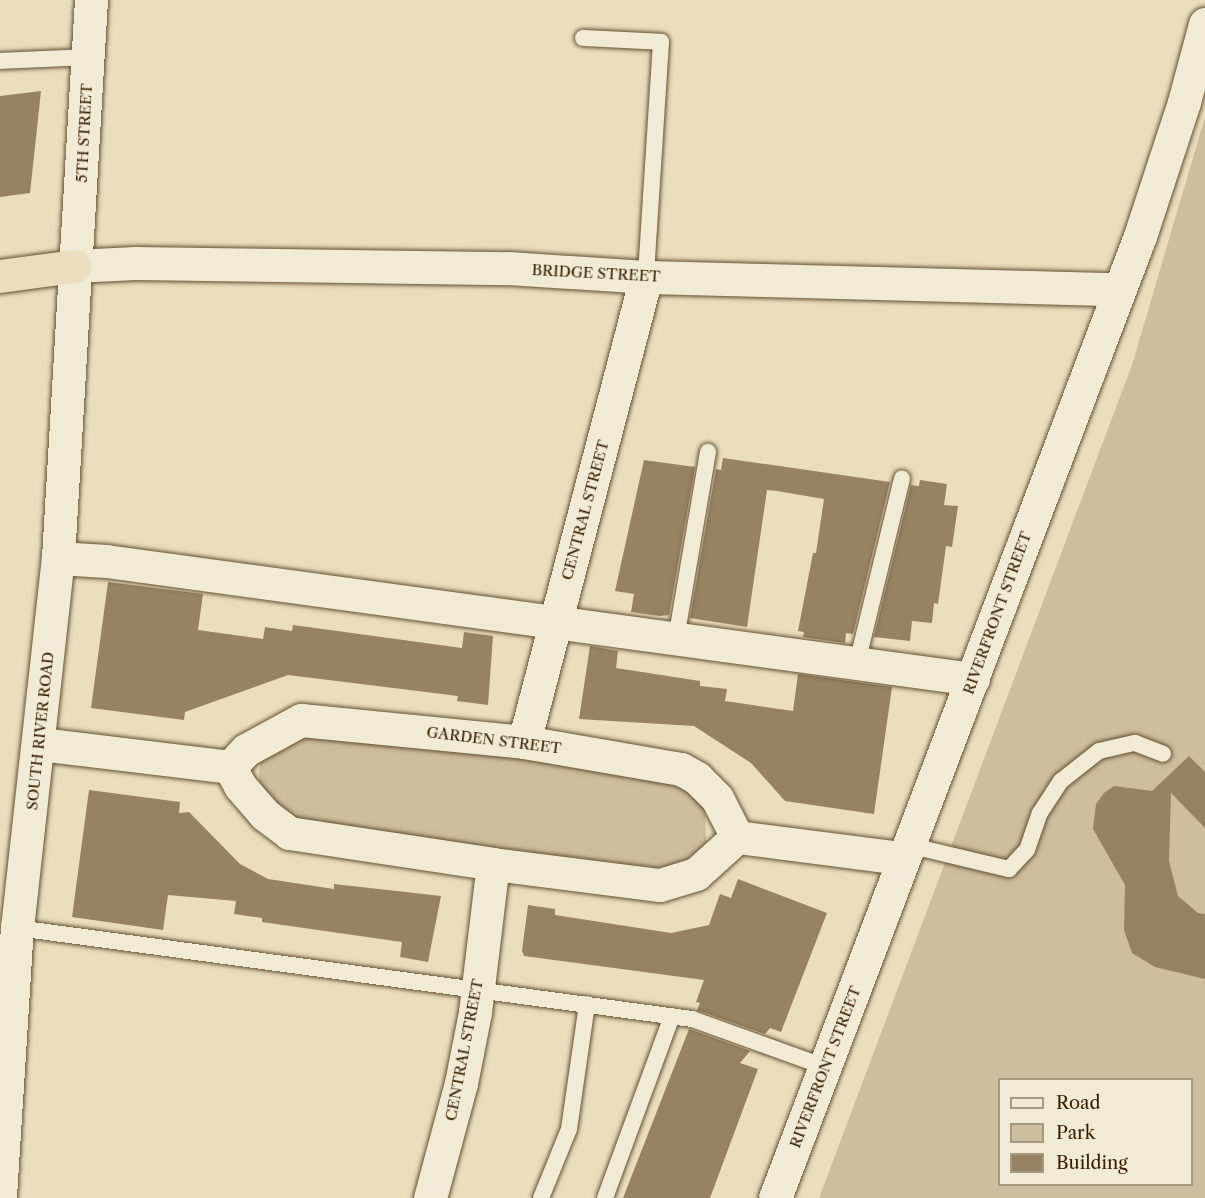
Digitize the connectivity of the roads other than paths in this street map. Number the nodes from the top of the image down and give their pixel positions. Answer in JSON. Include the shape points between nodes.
{"nodes":[{"id":1,"x":92,"y":0,"type":"edge"},
{"id":2,"x":1205,"y":24,"type":"edge"},
{"id":3,"x":583,"y":38,"type":"dead end"},
{"id":4,"x":88,"y":57,"type":"junction"},
{"id":5,"x":0,"y":61,"type":"edge"},
{"id":6,"x":74,"y":266,"type":"junction"},
{"id":7,"x":0,"y":276,"type":"edge"},
{"id":8,"x":646,"y":277,"type":"junction"},
{"id":9,"x":1118,"y":289,"type":"junction"},
{"id":10,"x":708,"y":452,"type":"dead end"},
{"id":11,"x":902,"y":478,"type":"dead end"},
{"id":12,"x":58,"y":558,"type":"junction"},
{"id":13,"x":554,"y":624,"type":"junction"},
{"id":14,"x":676,"y":639,"type":"junction"},
{"id":15,"x":857,"y":663,"type":"junction"},
{"id":16,"x":973,"y":680,"type":"junction"},
{"id":17,"x":524,"y":742,"type":"junction"},
{"id":18,"x":40,"y":744,"type":"junction"},
{"id":19,"x":1163,"y":754,"type":"dead end"},
{"id":20,"x":230,"y":767,"type":"junction"},
{"id":21,"x":737,"y":837,"type":"junction"},
{"id":22,"x":905,"y":852,"type":"junction"},
{"id":23,"x":493,"y":864,"type":"junction"},
{"id":24,"x":17,"y":928,"type":"junction"},
{"id":25,"x":477,"y":989,"type":"junction"},
{"id":26,"x":587,"y":1004,"type":"junction"},
{"id":27,"x":672,"y":1016,"type":"junction"},
{"id":28,"x":825,"y":1067,"type":"junction"},
{"id":29,"x":0,"y":1195,"type":"edge"},
{"id":30,"x":11,"y":1198,"type":"edge"},
{"id":31,"x":429,"y":1198,"type":"edge"},
{"id":32,"x":541,"y":1198,"type":"edge"},
{"id":33,"x":605,"y":1198,"type":"edge"},
{"id":34,"x":776,"y":1198,"type":"edge"}],
"edges":[{"from":1,"to":4,"type":"street","name":"5TH STREET"},
{"from":2,"to":9,"type":"street","name":"RIVERFRONT STREET","via":[[1169,148]]},
{"from":3,"to":8,"type":"lane","via":[[661,42]]},
{"from":4,"to":5,"type":"lane"},
{"from":4,"to":6,"type":"street","name":"5TH STREET"},
{"from":6,"to":7,"type":"highway"},
{"from":6,"to":8,"type":"street","name":"BRIDGE STREET","via":[[135,263],[508,268]]},
{"from":6,"to":12,"type":"street","name":"SOUTH RIVER ROAD"},
{"from":8,"to":9,"type":"street","name":"BRIDGE STREET"},
{"from":8,"to":13,"type":"street","name":"CENTRAL STREET"},
{"from":9,"to":16,"type":"street","name":"RIVERFRONT STREET"},
{"from":10,"to":14,"type":"lane"},
{"from":11,"to":15,"type":"lane"},
{"from":12,"to":13,"type":"street","via":[[106,561]]},
{"from":12,"to":18,"type":"street","name":"SOUTH RIVER ROAD"},
{"from":13,"to":14,"type":"street"},
{"from":13,"to":17,"type":"street","name":"CENTRAL STREET"},
{"from":14,"to":15,"type":"street"},
{"from":15,"to":16,"type":"street"},
{"from":16,"to":22,"type":"street","name":"RIVERFRONT STREET"},
{"from":17,"to":20,"type":"street","name":"GARDEN STREET","via":[[302,720],[288,724],[246,750]]},
{"from":17,"to":21,"type":"street","name":"GARDEN STREET","via":[[681,769],[698,778],[717,798]]},
{"from":18,"to":20,"type":"street"},
{"from":18,"to":24,"type":"street","name":"SOUTH RIVER ROAD"},
{"from":19,"to":22,"type":"lane","via":[[1135,743],[1099,751],[1061,781],[1040,813],[1027,850],[1009,869]]},
{"from":20,"to":23,"type":"street","via":[[240,786],[264,814],[289,833]]},
{"from":21,"to":22,"type":"street"},
{"from":21,"to":23,"type":"street","via":[[696,874],[660,885]]},
{"from":22,"to":28,"type":"street","name":"RIVERFRONT STREET"},
{"from":23,"to":25,"type":"street","name":"CENTRAL STREET"},
{"from":24,"to":25,"type":"lane"},
{"from":24,"to":29,"type":"street","name":"SOUTH RIVER ROAD"},
{"from":25,"to":26,"type":"lane"},
{"from":25,"to":31,"type":"street","name":"CENTRAL STREET","via":[[461,1083]]},
{"from":26,"to":27,"type":"lane"},
{"from":26,"to":32,"type":"lane","via":[[569,1129]]},
{"from":27,"to":28,"type":"lane","via":[[692,1019]]},
{"from":27,"to":33,"type":"lane"},
{"from":28,"to":34,"type":"street","name":"RIVERFRONT STREET"},
{"from":29,"to":30,"type":"street"}]}
